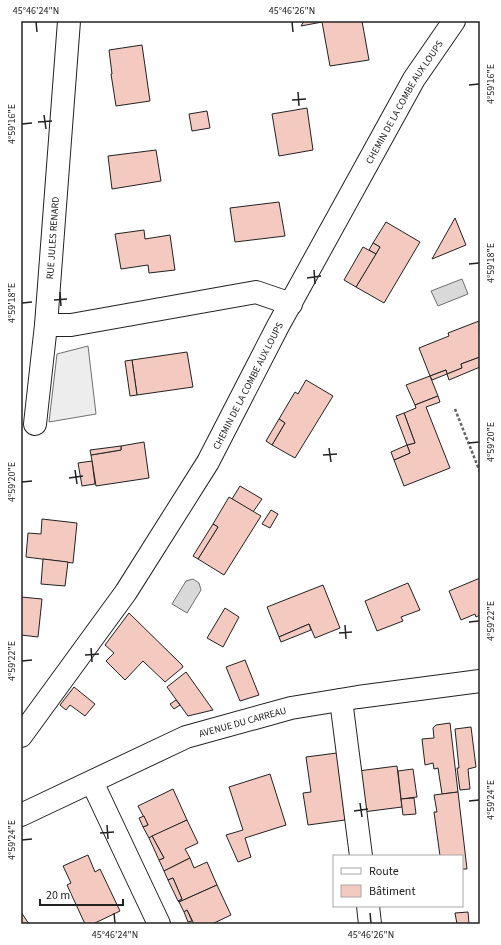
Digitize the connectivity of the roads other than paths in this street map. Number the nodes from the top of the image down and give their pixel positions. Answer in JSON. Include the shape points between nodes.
{"nodes":[{"id":1,"x":69,"y":21,"type":"edge"},
{"id":2,"x":454,"y":21,"type":"edge"},
{"id":3,"x":291,"y":304,"type":"junction"},
{"id":4,"x":46,"y":325,"type":"junction"},
{"id":5,"x":35,"y":424,"type":"dead end"},
{"id":6,"x":480,"y":681,"type":"edge"},
{"id":7,"x":341,"y":700,"type":"junction"},
{"id":8,"x":21,"y":736,"type":"edge"},
{"id":9,"x":92,"y":782,"type":"junction"},
{"id":10,"x":21,"y":815,"type":"edge"},
{"id":11,"x":361,"y":855,"type":"edge"},
{"id":12,"x":368,"y":907,"type":"edge"},
{"id":13,"x":159,"y":924,"type":"edge"},
{"id":14,"x":370,"y":924,"type":"edge"}],
"edges":[{"from":1,"to":4,"type":"street","name":"RUE JULES RENARD"},
{"from":2,"to":3,"type":"street","name":"CHEMIN DE LA COMBE AUX LOUPS","via":[[414,79]]},
{"from":3,"to":4,"type":"street","via":[[256,292],[71,325]]},
{"from":3,"to":8,"type":"street","name":"CHEMIN DE LA COMBE AUX LOUPS","via":[[200,475],[126,592]]},
{"from":4,"to":5,"type":"street","name":"RUE JULES RENARD"},
{"from":6,"to":7,"type":"street","name":"AVENUE DU CARREAU"},
{"from":7,"to":9,"type":"street","name":"AVENUE DU CARREAU","via":[[291,708],[186,737]]},
{"from":7,"to":11,"type":"street"},
{"from":9,"to":10,"type":"street","name":"AVENUE DU CARREAU"},
{"from":9,"to":13,"type":"street"},
{"from":12,"to":14,"type":"street"}]}
